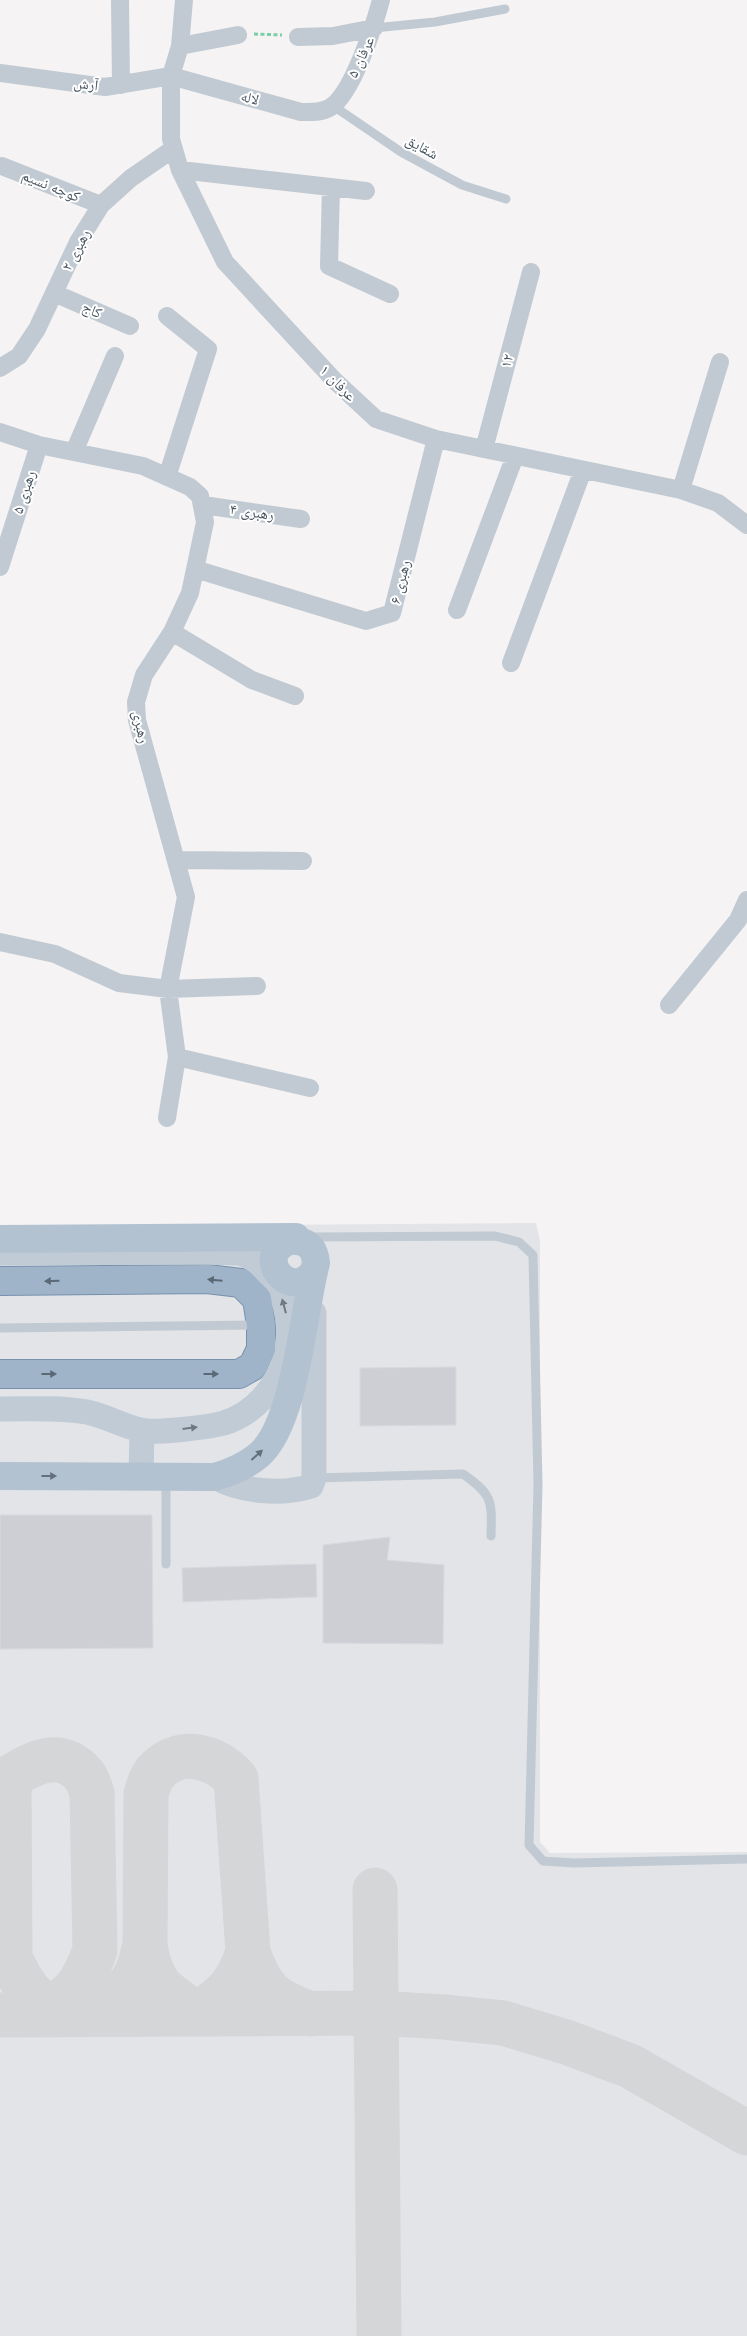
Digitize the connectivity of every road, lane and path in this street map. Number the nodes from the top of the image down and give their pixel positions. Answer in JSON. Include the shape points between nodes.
{"nodes":[{"id":1,"x":120,"y":0,"type":"edge"},
{"id":2,"x":184,"y":0,"type":"edge"},
{"id":3,"x":381,"y":0,"type":"edge"},
{"id":4,"x":505,"y":9,"type":"dead end"},
{"id":5,"x":374,"y":28,"type":"junction"},
{"id":6,"x":238,"y":36,"type":"joint"},
{"id":7,"x":298,"y":37,"type":"joint"},
{"id":8,"x":180,"y":46,"type":"junction"},
{"id":9,"x":0,"y":73,"type":"edge"},
{"id":10,"x":171,"y":76,"type":"junction"},
{"id":11,"x":121,"y":85,"type":"junction"},
{"id":12,"x":331,"y":106,"type":"junction"},
{"id":13,"x":174,"y":148,"type":"junction"},
{"id":14,"x":2,"y":166,"type":"dead end"},
{"id":15,"x":180,"y":170,"type":"junction"},
{"id":16,"x":331,"y":187,"type":"junction"},
{"id":17,"x":366,"y":191,"type":"dead end"},
{"id":18,"x":506,"y":199,"type":"dead end"},
{"id":19,"x":101,"y":205,"type":"junction"},
{"id":20,"x":531,"y":272,"type":"dead end"},
{"id":21,"x":54,"y":293,"type":"junction"},
{"id":22,"x":390,"y":294,"type":"dead end"},
{"id":23,"x":167,"y":316,"type":"dead end"},
{"id":24,"x":130,"y":326,"type":"dead end"},
{"id":25,"x":115,"y":356,"type":"dead end"},
{"id":26,"x":720,"y":362,"type":"dead end"},
{"id":27,"x":0,"y":368,"type":"edge"},
{"id":28,"x":0,"y":432,"type":"edge"},
{"id":29,"x":436,"y":439,"type":"junction"},
{"id":30,"x":38,"y":445,"type":"junction"},
{"id":31,"x":484,"y":449,"type":"junction"},
{"id":32,"x":74,"y":452,"type":"junction"},
{"id":33,"x":515,"y":456,"type":"junction"},
{"id":34,"x":583,"y":470,"type":"junction"},
{"id":35,"x":167,"y":477,"type":"junction"},
{"id":36,"x":682,"y":490,"type":"junction"},
{"id":37,"x":203,"y":505,"type":"junction"},
{"id":38,"x":301,"y":519,"type":"dead end"},
{"id":39,"x":747,"y":525,"type":"edge"},
{"id":40,"x":0,"y":567,"type":"edge"},
{"id":41,"x":195,"y":569,"type":"junction"},
{"id":42,"x":457,"y":610,"type":"dead end"},
{"id":43,"x":172,"y":632,"type":"junction"},
{"id":44,"x":511,"y":663,"type":"dead end"},
{"id":45,"x":295,"y":696,"type":"dead end"},
{"id":46,"x":176,"y":860,"type":"junction"},
{"id":47,"x":303,"y":861,"type":"dead end"},
{"id":48,"x":747,"y":900,"type":"edge"},
{"id":49,"x":0,"y":942,"type":"edge"},
{"id":50,"x":257,"y":986,"type":"dead end"},
{"id":51,"x":168,"y":989,"type":"junction"},
{"id":52,"x":669,"y":1005,"type":"dead end"},
{"id":53,"x":176,"y":1057,"type":"junction"},
{"id":54,"x":310,"y":1088,"type":"dead end"},
{"id":55,"x":167,"y":1118,"type":"dead end"},
{"id":56,"x":296,"y":1238,"type":"junction"},
{"id":57,"x":0,"y":1239,"type":"edge"},
{"id":58,"x":0,"y":1252,"type":"edge"},
{"id":59,"x":314,"y":1270,"type":"junction"},
{"id":60,"x":0,"y":1281,"type":"edge"},
{"id":61,"x":261,"y":1325,"type":"junction"},
{"id":62,"x":0,"y":1328,"type":"edge"},
{"id":63,"x":0,"y":1374,"type":"edge"},
{"id":64,"x":0,"y":1409,"type":"edge"},
{"id":65,"x":142,"y":1431,"type":"junction"},
{"id":66,"x":0,"y":1476,"type":"edge"},
{"id":67,"x":154,"y":1476,"type":"junction"},
{"id":68,"x":215,"y":1477,"type":"junction"},
{"id":69,"x":314,"y":1478,"type":"junction"},
{"id":70,"x":491,"y":1536,"type":"dead end"},
{"id":71,"x":166,"y":1564,"type":"dead end"},
{"id":72,"x":747,"y":1858,"type":"edge"}],
"edges":[{"from":1,"to":11,"type":"street"},
{"from":2,"to":8,"type":"street","name":"عرفان ۱"},
{"from":3,"to":5,"type":"street","name":"عرفان ۵"},
{"from":4,"to":5,"type":"lane","via":[[435,22]]},
{"from":5,"to":7,"type":"street","via":[[334,36]]},
{"from":5,"to":12,"type":"street","name":"عرفان ۵","via":[[345,91]]},
{"from":6,"to":7,"type":"path","via":[[257,33]]},
{"from":6,"to":8,"type":"street"},
{"from":8,"to":10,"type":"street","name":"عرفان ۱"},
{"from":9,"to":11,"type":"street","name":"آرش","via":[[105,87]]},
{"from":10,"to":11,"type":"street","name":"آرش"},
{"from":10,"to":12,"type":"street","name":"لاله","via":[[300,112],[316,113]]},
{"from":10,"to":13,"type":"street","name":"عرفان ۱","via":[[171,139]]},
{"from":12,"to":18,"type":"lane","name":"شقایق","via":[[401,152],[462,185]]},
{"from":13,"to":15,"type":"street","name":"عرفان ۱"},
{"from":13,"to":19,"type":"street","name":"رهبری ۲","via":[[131,178]]},
{"from":14,"to":19,"type":"street","name":"کوچه نسیم"},
{"from":15,"to":16,"type":"street"},
{"from":15,"to":29,"type":"street","name":"عرفان ۱","via":[[225,262],[334,380],[376,419]]},
{"from":16,"to":17,"type":"street"},
{"from":16,"to":22,"type":"street","via":[[329,266]]},
{"from":19,"to":21,"type":"street","name":"رهبری ۲","via":[[78,242]]},
{"from":20,"to":31,"type":"street","name":"۱۲"},
{"from":21,"to":24,"type":"street","name":"کاج"},
{"from":21,"to":27,"type":"street","name":"رهبری ۲","via":[[20,356]]},
{"from":23,"to":35,"type":"street","via":[[208,348]]},
{"from":25,"to":32,"type":"street"},
{"from":26,"to":36,"type":"street"},
{"from":28,"to":30,"type":"street"},
{"from":29,"to":31,"type":"street","name":"عرفان ۱"},
{"from":29,"to":41,"type":"street","name":"رهبری ۶","via":[[392,613],[366,621]]},
{"from":30,"to":32,"type":"street"},
{"from":30,"to":40,"type":"street","name":"رهبری ۵"},
{"from":31,"to":33,"type":"street","name":"عرفان ۱"},
{"from":32,"to":35,"type":"street","via":[[143,466]]},
{"from":33,"to":34,"type":"street","name":"عرفان ۱"},
{"from":33,"to":42,"type":"street"},
{"from":34,"to":36,"type":"street","name":"عرفان ۱"},
{"from":34,"to":44,"type":"street"},
{"from":35,"to":37,"type":"street","via":[[190,487],[200,496]]},
{"from":36,"to":39,"type":"street","name":"عرفان ۱","via":[[718,503]]},
{"from":37,"to":38,"type":"street","name":"رهبری ۴"},
{"from":37,"to":41,"type":"street","name":"رهبری","via":[[205,522]]},
{"from":41,"to":43,"type":"street","name":"رهبری","via":[[190,593]]},
{"from":43,"to":45,"type":"street","via":[[252,680]]},
{"from":43,"to":46,"type":"street","name":"رهبری","via":[[144,675],[136,702],[137,720]]},
{"from":46,"to":47,"type":"street"},
{"from":46,"to":51,"type":"street","name":"رهبری","via":[[186,898]]},
{"from":48,"to":52,"type":"street","via":[[738,920]]},
{"from":49,"to":51,"type":"street","via":[[55,954],[119,983]]},
{"from":50,"to":51,"type":"street"},
{"from":51,"to":53,"type":"street","name":"رهبری"},
{"from":53,"to":54,"type":"street"},
{"from":53,"to":55,"type":"street","name":"رهبری"},
{"from":56,"to":57,"type":"main road"},
{"from":56,"to":59,"type":"main road","via":[[311,1247],[316,1263]]},
{"from":56,"to":72,"type":"lane","via":[[495,1236],[519,1242],[533,1255],[538,1485],[529,1845],[543,1861],[574,1863]]},
{"from":65,"to":58,"type":"main road","one_way":true,"via":[[223,1423],[248,1412],[267,1395],[286,1354],[289,1330],[285,1304],[267,1272],[244,1254]]},
{"from":68,"to":59,"type":"main road","one_way":true,"via":[[239,1469],[260,1454],[275,1433],[287,1405]]},
{"from":59,"to":69,"type":"main road"},
{"from":61,"to":60,"type":"highway","one_way":true,"via":[[257,1299],[242,1283],[207,1279]]},
{"from":61,"to":62,"type":"lane"},
{"from":63,"to":61,"type":"highway","one_way":true,"via":[[239,1374],[253,1366],[261,1348]]},
{"from":64,"to":65,"type":"main road","via":[[85,1412]]},
{"from":65,"to":67,"type":"main road"},
{"from":66,"to":67,"type":"main road","one_way":true},
{"from":67,"to":68,"type":"main road"},
{"from":67,"to":71,"type":"lane"},
{"from":68,"to":69,"type":"main road","via":[[243,1488],[299,1490],[311,1486]]},
{"from":69,"to":70,"type":"lane","via":[[464,1474],[482,1487],[492,1504]]}]}
